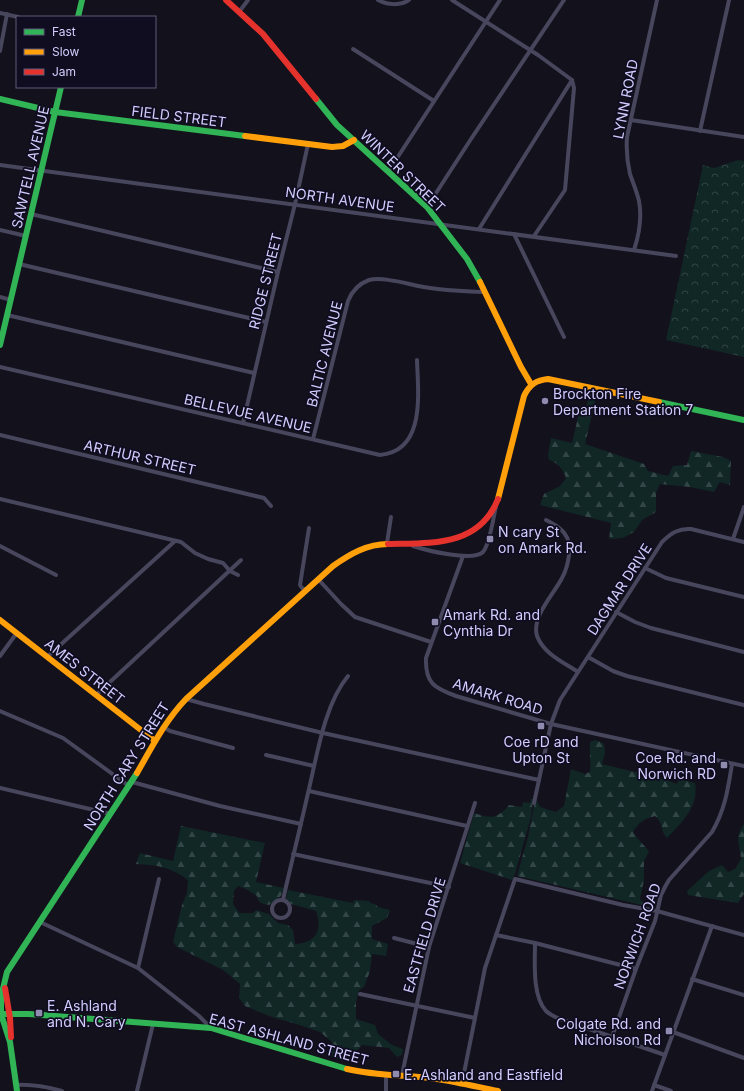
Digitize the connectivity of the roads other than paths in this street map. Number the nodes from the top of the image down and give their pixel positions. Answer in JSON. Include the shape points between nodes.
{"nodes":[{"id":1,"x":82,"y":0,"type":"edge"},
{"id":2,"x":226,"y":0,"type":"edge"},
{"id":3,"x":248,"y":0,"type":"edge"},
{"id":4,"x":378,"y":0,"type":"edge"},
{"id":5,"x":409,"y":0,"type":"edge"},
{"id":6,"x":452,"y":0,"type":"edge"},
{"id":7,"x":500,"y":0,"type":"edge"},
{"id":8,"x":564,"y":0,"type":"edge"},
{"id":9,"x":657,"y":0,"type":"edge"},
{"id":10,"x":729,"y":0,"type":"edge"},
{"id":11,"x":239,"y":12,"type":"junction"},
{"id":12,"x":0,"y":13,"type":"edge"},
{"id":13,"x":7,"y":14,"type":"junction"},
{"id":14,"x":16,"y":16,"type":"edge"},
{"id":15,"x":78,"y":16,"type":"edge"},
{"id":16,"x":487,"y":22,"type":"junction"},
{"id":17,"x":353,"y":50,"type":"dead end"},
{"id":18,"x":0,"y":51,"type":"edge"},
{"id":19,"x":530,"y":51,"type":"junction"},
{"id":20,"x":572,"y":80,"type":"junction"},
{"id":21,"x":61,"y":88,"type":"edge"},
{"id":22,"x":0,"y":99,"type":"edge"},
{"id":23,"x":434,"y":101,"type":"junction"},
{"id":24,"x":55,"y":112,"type":"junction"},
{"id":25,"x":631,"y":120,"type":"junction"},
{"id":26,"x":700,"y":131,"type":"junction"},
{"id":27,"x":744,"y":137,"type":"edge"},
{"id":28,"x":354,"y":140,"type":"junction"},
{"id":29,"x":308,"y":144,"type":"junction"},
{"id":30,"x":0,"y":165,"type":"edge"},
{"id":31,"x":41,"y":171,"type":"junction"},
{"id":32,"x":388,"y":172,"type":"junction"},
{"id":33,"x":295,"y":204,"type":"junction"},
{"id":34,"x":427,"y":207,"type":"junction"},
{"id":35,"x":31,"y":214,"type":"junction"},
{"id":36,"x":440,"y":224,"type":"junction"},
{"id":37,"x":479,"y":229,"type":"junction"},
{"id":38,"x":0,"y":230,"type":"edge"},
{"id":39,"x":514,"y":234,"type":"junction"},
{"id":40,"x":26,"y":236,"type":"junction"},
{"id":41,"x":534,"y":236,"type":"junction"},
{"id":42,"x":634,"y":250,"type":"junction"},
{"id":43,"x":676,"y":256,"type":"dead end"},
{"id":44,"x":19,"y":264,"type":"junction"},
{"id":45,"x":278,"y":272,"type":"junction"},
{"id":46,"x":485,"y":292,"type":"junction"},
{"id":47,"x":0,"y":297,"type":"edge"},
{"id":48,"x":11,"y":300,"type":"junction"},
{"id":49,"x":7,"y":315,"type":"junction"},
{"id":50,"x":266,"y":322,"type":"junction"},
{"id":51,"x":564,"y":337,"type":"dead end"},
{"id":52,"x":0,"y":345,"type":"edge"},
{"id":53,"x":417,"y":360,"type":"dead end"},
{"id":54,"x":0,"y":367,"type":"edge"},
{"id":55,"x":254,"y":373,"type":"junction"},
{"id":56,"x":531,"y":384,"type":"junction"},
{"id":57,"x":744,"y":420,"type":"edge"},
{"id":58,"x":243,"y":423,"type":"junction"},
{"id":59,"x":0,"y":435,"type":"edge"},
{"id":60,"x":313,"y":440,"type":"junction"},
{"id":61,"x":0,"y":499,"type":"edge"},
{"id":62,"x":498,"y":501,"type":"junction"},
{"id":63,"x":271,"y":506,"type":"dead end"},
{"id":64,"x":744,"y":508,"type":"edge"},
{"id":65,"x":391,"y":517,"type":"dead end"},
{"id":66,"x":546,"y":520,"type":"dead end"},
{"id":67,"x":309,"y":528,"type":"dead end"},
{"id":68,"x":733,"y":539,"type":"junction"},
{"id":69,"x":175,"y":541,"type":"junction"},
{"id":70,"x":744,"y":542,"type":"edge"},
{"id":71,"x":387,"y":543,"type":"junction"},
{"id":72,"x":408,"y":544,"type":"junction"},
{"id":73,"x":0,"y":546,"type":"edge"},
{"id":74,"x":463,"y":556,"type":"junction"},
{"id":75,"x":241,"y":560,"type":"dead end"},
{"id":76,"x":645,"y":568,"type":"junction"},
{"id":77,"x":230,"y":571,"type":"junction"},
{"id":78,"x":56,"y":575,"type":"dead end"},
{"id":79,"x":238,"y":575,"type":"dead end"},
{"id":80,"x":318,"y":579,"type":"junction"},
{"id":81,"x":307,"y":590,"type":"junction"},
{"id":82,"x":744,"y":597,"type":"edge"},
{"id":83,"x":616,"y":612,"type":"junction"},
{"id":84,"x":0,"y":620,"type":"edge"},
{"id":85,"x":16,"y":634,"type":"junction"},
{"id":86,"x":431,"y":642,"type":"junction"},
{"id":87,"x":744,"y":652,"type":"edge"},
{"id":88,"x":0,"y":656,"type":"edge"},
{"id":89,"x":46,"y":657,"type":"junction"},
{"id":90,"x":588,"y":657,"type":"junction"},
{"id":91,"x":578,"y":672,"type":"junction"},
{"id":92,"x":348,"y":676,"type":"dead end"},
{"id":93,"x":96,"y":695,"type":"junction"},
{"id":94,"x":186,"y":699,"type":"junction"},
{"id":95,"x":744,"y":706,"type":"edge"},
{"id":96,"x":0,"y":711,"type":"edge"},
{"id":97,"x":551,"y":724,"type":"junction"},
{"id":98,"x":163,"y":727,"type":"junction"},
{"id":99,"x":323,"y":733,"type":"junction"},
{"id":100,"x":155,"y":741,"type":"junction"},
{"id":101,"x":233,"y":748,"type":"dead end"},
{"id":102,"x":266,"y":755,"type":"dead end"},
{"id":103,"x":732,"y":764,"type":"junction"},
{"id":104,"x":314,"y":766,"type":"junction"},
{"id":105,"x":744,"y":766,"type":"edge"},
{"id":106,"x":539,"y":780,"type":"junction"},
{"id":107,"x":130,"y":784,"type":"junction"},
{"id":108,"x":0,"y":788,"type":"edge"},
{"id":109,"x":309,"y":791,"type":"junction"},
{"id":110,"x":475,"y":803,"type":"dead end"},
{"id":111,"x":534,"y":804,"type":"dead end"},
{"id":112,"x":111,"y":814,"type":"junction"},
{"id":113,"x":301,"y":824,"type":"junction"},
{"id":114,"x":467,"y":826,"type":"junction"},
{"id":115,"x":293,"y":854,"type":"junction"},
{"id":116,"x":158,"y":878,"type":"dead end"},
{"id":117,"x":449,"y":887,"type":"junction"},
{"id":118,"x":283,"y":900,"type":"junction"},
{"id":119,"x":658,"y":911,"type":"junction"},
{"id":120,"x":40,"y":922,"type":"junction"},
{"id":121,"x":712,"y":926,"type":"junction"},
{"id":122,"x":496,"y":935,"type":"junction"},
{"id":123,"x":744,"y":935,"type":"edge"},
{"id":124,"x":394,"y":938,"type":"dead end"},
{"id":125,"x":534,"y":943,"type":"junction"},
{"id":126,"x":429,"y":946,"type":"junction"},
{"id":127,"x":138,"y":968,"type":"junction"},
{"id":128,"x":636,"y":969,"type":"junction"},
{"id":129,"x":692,"y":979,"type":"junction"},
{"id":130,"x":2,"y":984,"type":"edge"},
{"id":131,"x":360,"y":994,"type":"dead end"},
{"id":132,"x":744,"y":995,"type":"edge"},
{"id":133,"x":416,"y":1005,"type":"junction"},
{"id":134,"x":1,"y":1014,"type":"edge"},
{"id":135,"x":11,"y":1014,"type":"junction"},
{"id":136,"x":475,"y":1018,"type":"junction"},
{"id":137,"x":153,"y":1024,"type":"junction"},
{"id":138,"x":211,"y":1028,"type":"junction"},
{"id":139,"x":673,"y":1032,"type":"junction"},
{"id":140,"x":612,"y":1037,"type":"junction"},
{"id":141,"x":10,"y":1042,"type":"junction"},
{"id":142,"x":665,"y":1055,"type":"junction"},
{"id":143,"x":744,"y":1058,"type":"edge"},
{"id":144,"x":386,"y":1075,"type":"junction"},
{"id":145,"x":402,"y":1075,"type":"junction"},
{"id":146,"x":462,"y":1083,"type":"junction"},
{"id":147,"x":654,"y":1085,"type":"junction"},
{"id":148,"x":17,"y":1088,"type":"edge"},
{"id":149,"x":474,"y":1088,"type":"edge"},
{"id":150,"x":62,"y":1091,"type":"edge"},
{"id":151,"x":137,"y":1091,"type":"edge"},
{"id":152,"x":386,"y":1091,"type":"edge"},
{"id":153,"x":498,"y":1091,"type":"edge"},
{"id":154,"x":652,"y":1091,"type":"edge"},
{"id":155,"x":671,"y":1091,"type":"edge"}],
"edges":[{"from":1,"to":15,"type":"street"},
{"from":2,"to":11,"type":"street","name":"WINTER STREET"},
{"from":3,"to":11,"type":"street"},
{"from":4,"to":5,"type":"street","via":[[391,4]]},
{"from":6,"to":16,"type":"street"},
{"from":7,"to":16,"type":"street"},
{"from":8,"to":19,"type":"street"},
{"from":9,"to":25,"type":"street","name":"LYNN ROAD"},
{"from":10,"to":26,"type":"street"},
{"from":11,"to":28,"type":"street","name":"WINTER STREET","via":[[263,34],[337,125]]},
{"from":12,"to":13,"type":"street"},
{"from":13,"to":14,"type":"street"},
{"from":13,"to":18,"type":"street"},
{"from":16,"to":19,"type":"street"},
{"from":16,"to":23,"type":"street"},
{"from":17,"to":23,"type":"street"},
{"from":19,"to":20,"type":"street"},
{"from":19,"to":34,"type":"street"},
{"from":20,"to":37,"type":"street"},
{"from":20,"to":41,"type":"street","via":[[574,88],[565,190]]},
{"from":21,"to":24,"type":"street","name":"SAWTELL AVENUE"},
{"from":22,"to":24,"type":"street","name":"FIELD STREET"},
{"from":23,"to":32,"type":"street"},
{"from":24,"to":29,"type":"street","name":"FIELD STREET"},
{"from":24,"to":31,"type":"street","name":"SAWTELL AVENUE"},
{"from":25,"to":26,"type":"street"},
{"from":25,"to":42,"type":"street","name":"LYNN ROAD","via":[[627,137],[627,159],[640,212]]},
{"from":26,"to":27,"type":"street"},
{"from":28,"to":29,"type":"street","name":"FIELD STREET","via":[[341,147]]},
{"from":28,"to":32,"type":"street","name":"WINTER STREET"},
{"from":29,"to":33,"type":"street","name":"RIDGE STREET"},
{"from":30,"to":31,"type":"street","name":"NORTH AVENUE"},
{"from":31,"to":33,"type":"street","name":"NORTH AVENUE"},
{"from":31,"to":35,"type":"street","name":"SAWTELL AVENUE"},
{"from":32,"to":34,"type":"street","name":"WINTER STREET"},
{"from":33,"to":36,"type":"street","name":"NORTH AVENUE"},
{"from":33,"to":45,"type":"street","name":"RIDGE STREET"},
{"from":34,"to":36,"type":"street","name":"WINTER STREET"},
{"from":35,"to":40,"type":"street","name":"SAWTELL AVENUE"},
{"from":35,"to":45,"type":"street"},
{"from":36,"to":37,"type":"street","name":"NORTH AVENUE"},
{"from":36,"to":46,"type":"street","name":"WINTER STREET","via":[[466,259]]},
{"from":37,"to":39,"type":"street","name":"NORTH AVENUE"},
{"from":38,"to":40,"type":"street"},
{"from":39,"to":41,"type":"street","name":"NORTH AVENUE"},
{"from":39,"to":51,"type":"street"},
{"from":40,"to":44,"type":"street","name":"SAWTELL AVENUE"},
{"from":41,"to":42,"type":"street","name":"NORTH AVENUE"},
{"from":42,"to":43,"type":"street","name":"NORTH AVENUE"},
{"from":44,"to":48,"type":"street","name":"SAWTELL AVENUE"},
{"from":44,"to":50,"type":"street"},
{"from":45,"to":50,"type":"street","name":"RIDGE STREET"},
{"from":46,"to":56,"type":"street","name":"WINTER STREET"},
{"from":46,"to":60,"type":"street","name":"BALTIC AVENUE","via":[[432,288],[381,279],[367,281],[356,288],[348,301]]},
{"from":47,"to":48,"type":"street"},
{"from":48,"to":49,"type":"street","name":"SAWTELL AVENUE"},
{"from":49,"to":52,"type":"street","name":"SAWTELL AVENUE"},
{"from":49,"to":55,"type":"street"},
{"from":50,"to":55,"type":"street","name":"RIDGE STREET"},
{"from":53,"to":60,"type":"street","name":"BELLEVUE AVENUE","via":[[416,421],[408,439],[396,450],[390,454],[380,454]]},
{"from":54,"to":58,"type":"street","name":"BELLEVUE AVENUE"},
{"from":55,"to":58,"type":"street","name":"RIDGE STREET"},
{"from":56,"to":57,"type":"street","via":[[548,379]]},
{"from":56,"to":62,"type":"street","name":"NORTH CARY STREET","via":[[524,396]]},
{"from":58,"to":60,"type":"street","name":"BELLEVUE AVENUE"},
{"from":59,"to":63,"type":"street","name":"ARTHUR STREET","via":[[264,498]]},
{"from":61,"to":69,"type":"street"},
{"from":62,"to":72,"type":"street","name":"NORTH CARY STREET","via":[[491,514],[463,538],[449,542]]},
{"from":62,"to":74,"type":"street","name":"NORTH CARY STREET","via":[[482,553],[476,556]]},
{"from":64,"to":68,"type":"street"},
{"from":65,"to":71,"type":"street"},
{"from":66,"to":91,"type":"street","via":[[562,529],[567,537],[569,552],[562,578],[540,615],[536,632],[547,651]]},
{"from":67,"to":81,"type":"street","via":[[300,585]]},
{"from":68,"to":70,"type":"street","name":"DAGMAR DRIVE"},
{"from":68,"to":76,"type":"street","name":"DAGMAR DRIVE","via":[[691,529],[679,530],[662,542]]},
{"from":69,"to":77,"type":"street","via":[[208,559],[223,563]]},
{"from":69,"to":89,"type":"street"},
{"from":71,"to":72,"type":"street","name":"NORTH CARY STREET"},
{"from":71,"to":80,"type":"street","name":"NORTH CARY STREET","via":[[363,548],[344,558]]},
{"from":72,"to":74,"type":"street","name":"NORTH CARY STREET"},
{"from":73,"to":78,"type":"street"},
{"from":74,"to":86,"type":"street","name":"AMARK ROAD"},
{"from":75,"to":77,"type":"street"},
{"from":76,"to":82,"type":"street","via":[[666,578]]},
{"from":76,"to":83,"type":"street","name":"DAGMAR DRIVE"},
{"from":77,"to":79,"type":"street"},
{"from":77,"to":93,"type":"street"},
{"from":80,"to":81,"type":"street","name":"NORTH CARY STREET"},
{"from":80,"to":86,"type":"street","via":[[356,617]]},
{"from":81,"to":94,"type":"street","name":"NORTH CARY STREET"},
{"from":83,"to":87,"type":"street","via":[[651,628]]},
{"from":83,"to":90,"type":"street","name":"DAGMAR DRIVE"},
{"from":84,"to":85,"type":"street","name":"AMES STREET"},
{"from":85,"to":88,"type":"street"},
{"from":85,"to":89,"type":"street","name":"AMES STREET"},
{"from":86,"to":97,"type":"street","name":"AMARK ROAD","via":[[426,658],[426,670],[429,679],[444,692]]},
{"from":89,"to":93,"type":"street","name":"AMES STREET"},
{"from":90,"to":91,"type":"street","name":"DAGMAR DRIVE"},
{"from":90,"to":95,"type":"street","via":[[627,676]]},
{"from":91,"to":97,"type":"street","name":"DAGMAR DRIVE","via":[[560,700]]},
{"from":92,"to":99,"type":"street","via":[[330,705]]},
{"from":93,"to":100,"type":"street","name":"AMES STREET"},
{"from":94,"to":98,"type":"street","name":"NORTH CARY STREET"},
{"from":94,"to":99,"type":"street"},
{"from":96,"to":107,"type":"street","via":[[63,738]]},
{"from":97,"to":103,"type":"street","name":"AMARK ROAD"},
{"from":97,"to":106,"type":"street","name":"DAGMAR DRIVE"},
{"from":98,"to":100,"type":"street","name":"NORTH CARY STREET"},
{"from":98,"to":101,"type":"street"},
{"from":99,"to":104,"type":"street"},
{"from":99,"to":106,"type":"street"},
{"from":100,"to":107,"type":"street","name":"NORTH CARY STREET"},
{"from":102,"to":104,"type":"street"},
{"from":103,"to":105,"type":"street","name":"AMARK ROAD"},
{"from":103,"to":119,"type":"street","name":"NORWICH ROAD","via":[[725,803],[717,824],[670,880],[661,895]]},
{"from":104,"to":109,"type":"street"},
{"from":106,"to":111,"type":"street","name":"DAGMAR DRIVE"},
{"from":107,"to":112,"type":"street","name":"NORTH CARY STREET"},
{"from":107,"to":113,"type":"street"},
{"from":108,"to":112,"type":"street"},
{"from":109,"to":113,"type":"street"},
{"from":109,"to":114,"type":"street"},
{"from":110,"to":114,"type":"street","name":"EASTFIELD DRIVE"},
{"from":112,"to":120,"type":"street","name":"NORTH CARY STREET"},
{"from":113,"to":115,"type":"street"},
{"from":114,"to":117,"type":"street","name":"EASTFIELD DRIVE"},
{"from":115,"to":117,"type":"street"},
{"from":115,"to":118,"type":"street"},
{"from":116,"to":127,"type":"street"},
{"from":117,"to":126,"type":"street","name":"EASTFIELD DRIVE"},
{"from":118,"to":118,"type":"street","via":[[276,901],[272,907],[278,918],[284,918],[290,912],[289,904]]},
{"from":119,"to":121,"type":"street"},
{"from":119,"to":122,"type":"street","via":[[515,878]]},
{"from":119,"to":128,"type":"street","name":"NORWICH ROAD"},
{"from":120,"to":127,"type":"street"},
{"from":120,"to":130,"type":"street","name":"NORTH CARY STREET","via":[[15,958]]},
{"from":121,"to":123,"type":"street"},
{"from":121,"to":129,"type":"street"},
{"from":122,"to":125,"type":"street"},
{"from":122,"to":136,"type":"street","via":[[485,968]]},
{"from":124,"to":126,"type":"street"},
{"from":125,"to":128,"type":"street"},
{"from":125,"to":140,"type":"street","via":[[537,988],[540,1002],[546,1011],[560,1019]]},
{"from":126,"to":133,"type":"street","name":"EASTFIELD DRIVE"},
{"from":127,"to":138,"type":"street"},
{"from":128,"to":140,"type":"street","name":"NORWICH ROAD"},
{"from":129,"to":132,"type":"street"},
{"from":129,"to":139,"type":"street"},
{"from":130,"to":134,"type":"street","name":"NORTH CARY STREET"},
{"from":130,"to":135,"type":"street","name":"NORTH CARY STREET"},
{"from":131,"to":133,"type":"street"},
{"from":133,"to":136,"type":"street"},
{"from":133,"to":145,"type":"street","name":"EASTFIELD DRIVE"},
{"from":134,"to":135,"type":"street","name":"EAST ASHLAND STREET"},
{"from":134,"to":141,"type":"street","name":"NORTH CARY STREET"},
{"from":135,"to":137,"type":"street","name":"EAST ASHLAND STREET"},
{"from":135,"to":141,"type":"street","name":"NORTH CARY STREET"},
{"from":136,"to":146,"type":"street"},
{"from":137,"to":138,"type":"street","name":"EAST ASHLAND STREET"},
{"from":137,"to":151,"type":"street"},
{"from":138,"to":144,"type":"street","name":"EAST ASHLAND STREET","via":[[343,1068]]},
{"from":139,"to":142,"type":"street"},
{"from":139,"to":143,"type":"street"},
{"from":140,"to":142,"type":"street"},
{"from":141,"to":148,"type":"street","name":"NORTH CARY STREET"},
{"from":142,"to":147,"type":"street"},
{"from":144,"to":145,"type":"street","name":"EAST ASHLAND STREET"},
{"from":144,"to":152,"type":"street"},
{"from":145,"to":146,"type":"street","name":"EAST ASHLAND STREET"},
{"from":146,"to":149,"type":"street","name":"EAST ASHLAND STREET"},
{"from":147,"to":154,"type":"street"},
{"from":147,"to":155,"type":"street"},
{"from":148,"to":150,"type":"street","via":[[27,1084]]},
{"from":149,"to":153,"type":"street","name":"EAST ASHLAND STREET"}]}
